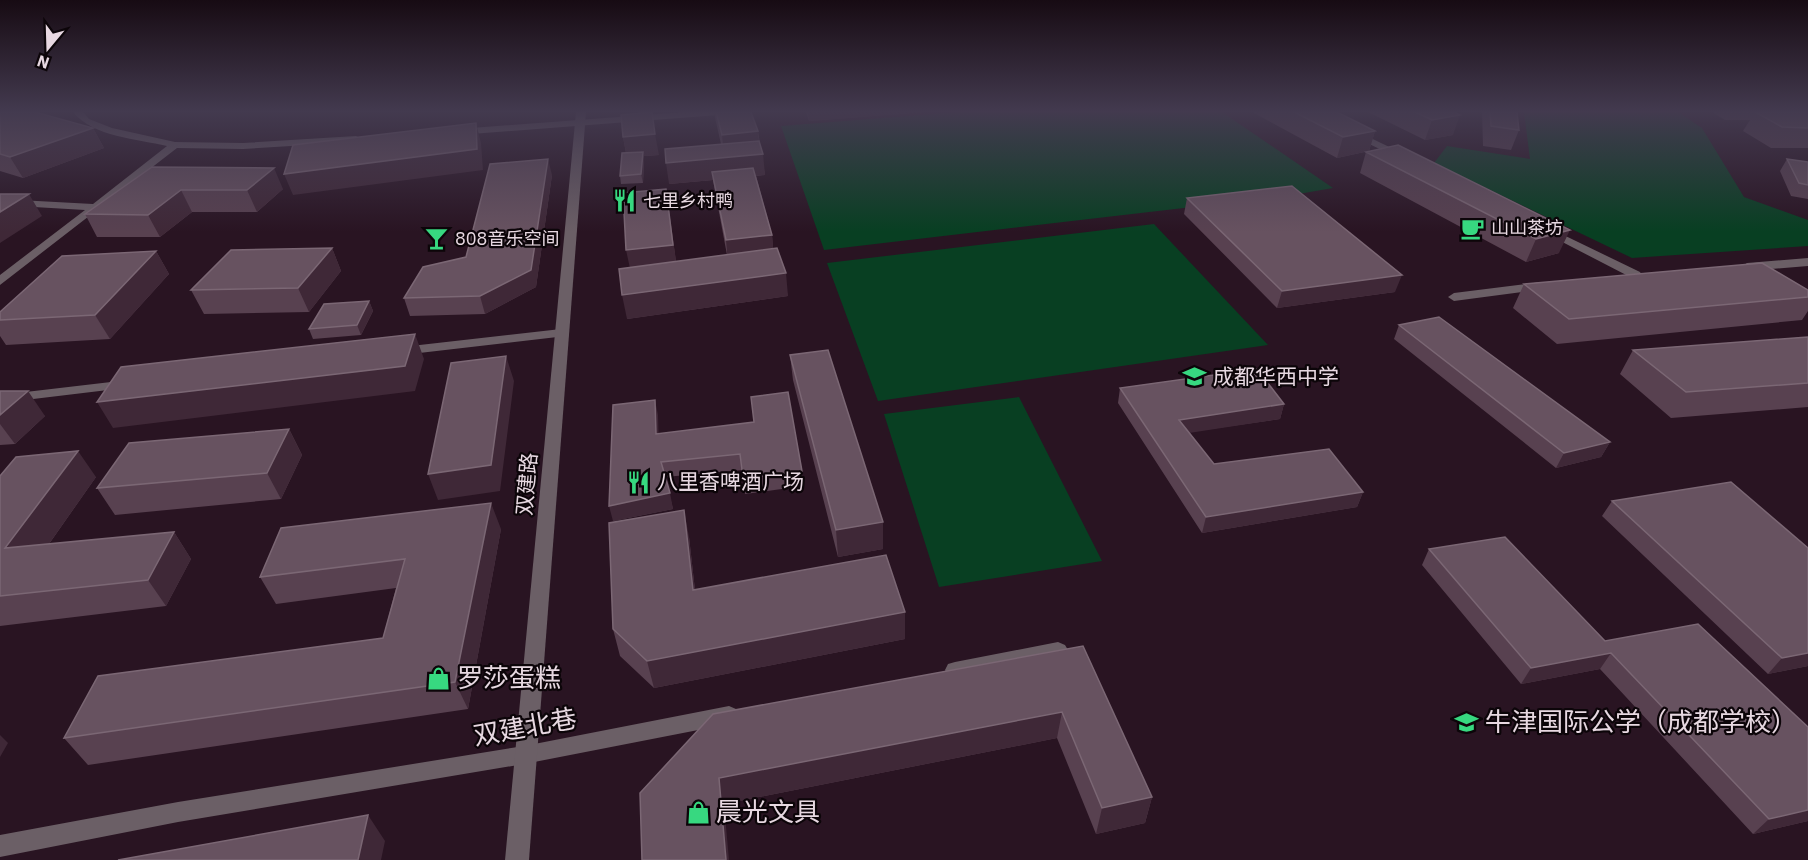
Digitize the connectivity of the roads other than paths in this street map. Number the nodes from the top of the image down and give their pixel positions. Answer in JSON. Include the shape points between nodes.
{"nodes":[{"id":1,"x":167,"y":152,"type":"edge"},
{"id":2,"x":577,"y":152,"type":"edge"},
{"id":3,"x":1392,"y":152,"type":"edge"},
{"id":4,"x":1416,"y":164,"type":"edge"},
{"id":5,"x":0,"y":202,"type":"edge"},
{"id":6,"x":96,"y":207,"type":"junction"},
{"id":7,"x":1531,"y":222,"type":"edge"},
{"id":8,"x":1808,"y":262,"type":"edge"},
{"id":9,"x":1739,"y":267,"type":"edge"},
{"id":10,"x":1613,"y":278,"type":"edge"},
{"id":11,"x":0,"y":281,"type":"edge"},
{"id":12,"x":1556,"y":284,"type":"edge"},
{"id":13,"x":1454,"y":297,"type":"dead end"},
{"id":14,"x":561,"y":333,"type":"junction"},
{"id":15,"x":386,"y":353,"type":"edge"},
{"id":16,"x":140,"y":382,"type":"edge"},
{"id":17,"x":0,"y":399,"type":"edge"},
{"id":18,"x":1058,"y":650,"type":"edge"},
{"id":19,"x":930,"y":675,"type":"edge"},
{"id":20,"x":745,"y":712,"type":"edge"},
{"id":21,"x":524,"y":755,"type":"junction"},
{"id":22,"x":0,"y":846,"type":"edge"},
{"id":23,"x":516,"y":860,"type":"edge"}],
"edges":[{"from":1,"to":6,"type":"street"},
{"from":2,"to":14,"type":"street","name":"双建路"},
{"from":3,"to":4,"type":"street"},
{"from":5,"to":6,"type":"street"},
{"from":6,"to":11,"type":"street"},
{"from":7,"to":10,"type":"street","via":[[1642,274]]},
{"from":8,"to":9,"type":"street"},
{"from":12,"to":13,"type":"street"},
{"from":14,"to":15,"type":"street"},
{"from":14,"to":21,"type":"street","name":"双建路"},
{"from":16,"to":17,"type":"street"},
{"from":18,"to":19,"type":"street"},
{"from":20,"to":21,"type":"street","name":"双建北巷"},
{"from":21,"to":22,"type":"street","name":"双建北巷","via":[[178,812]]},
{"from":21,"to":23,"type":"street","name":"双建路"}]}
